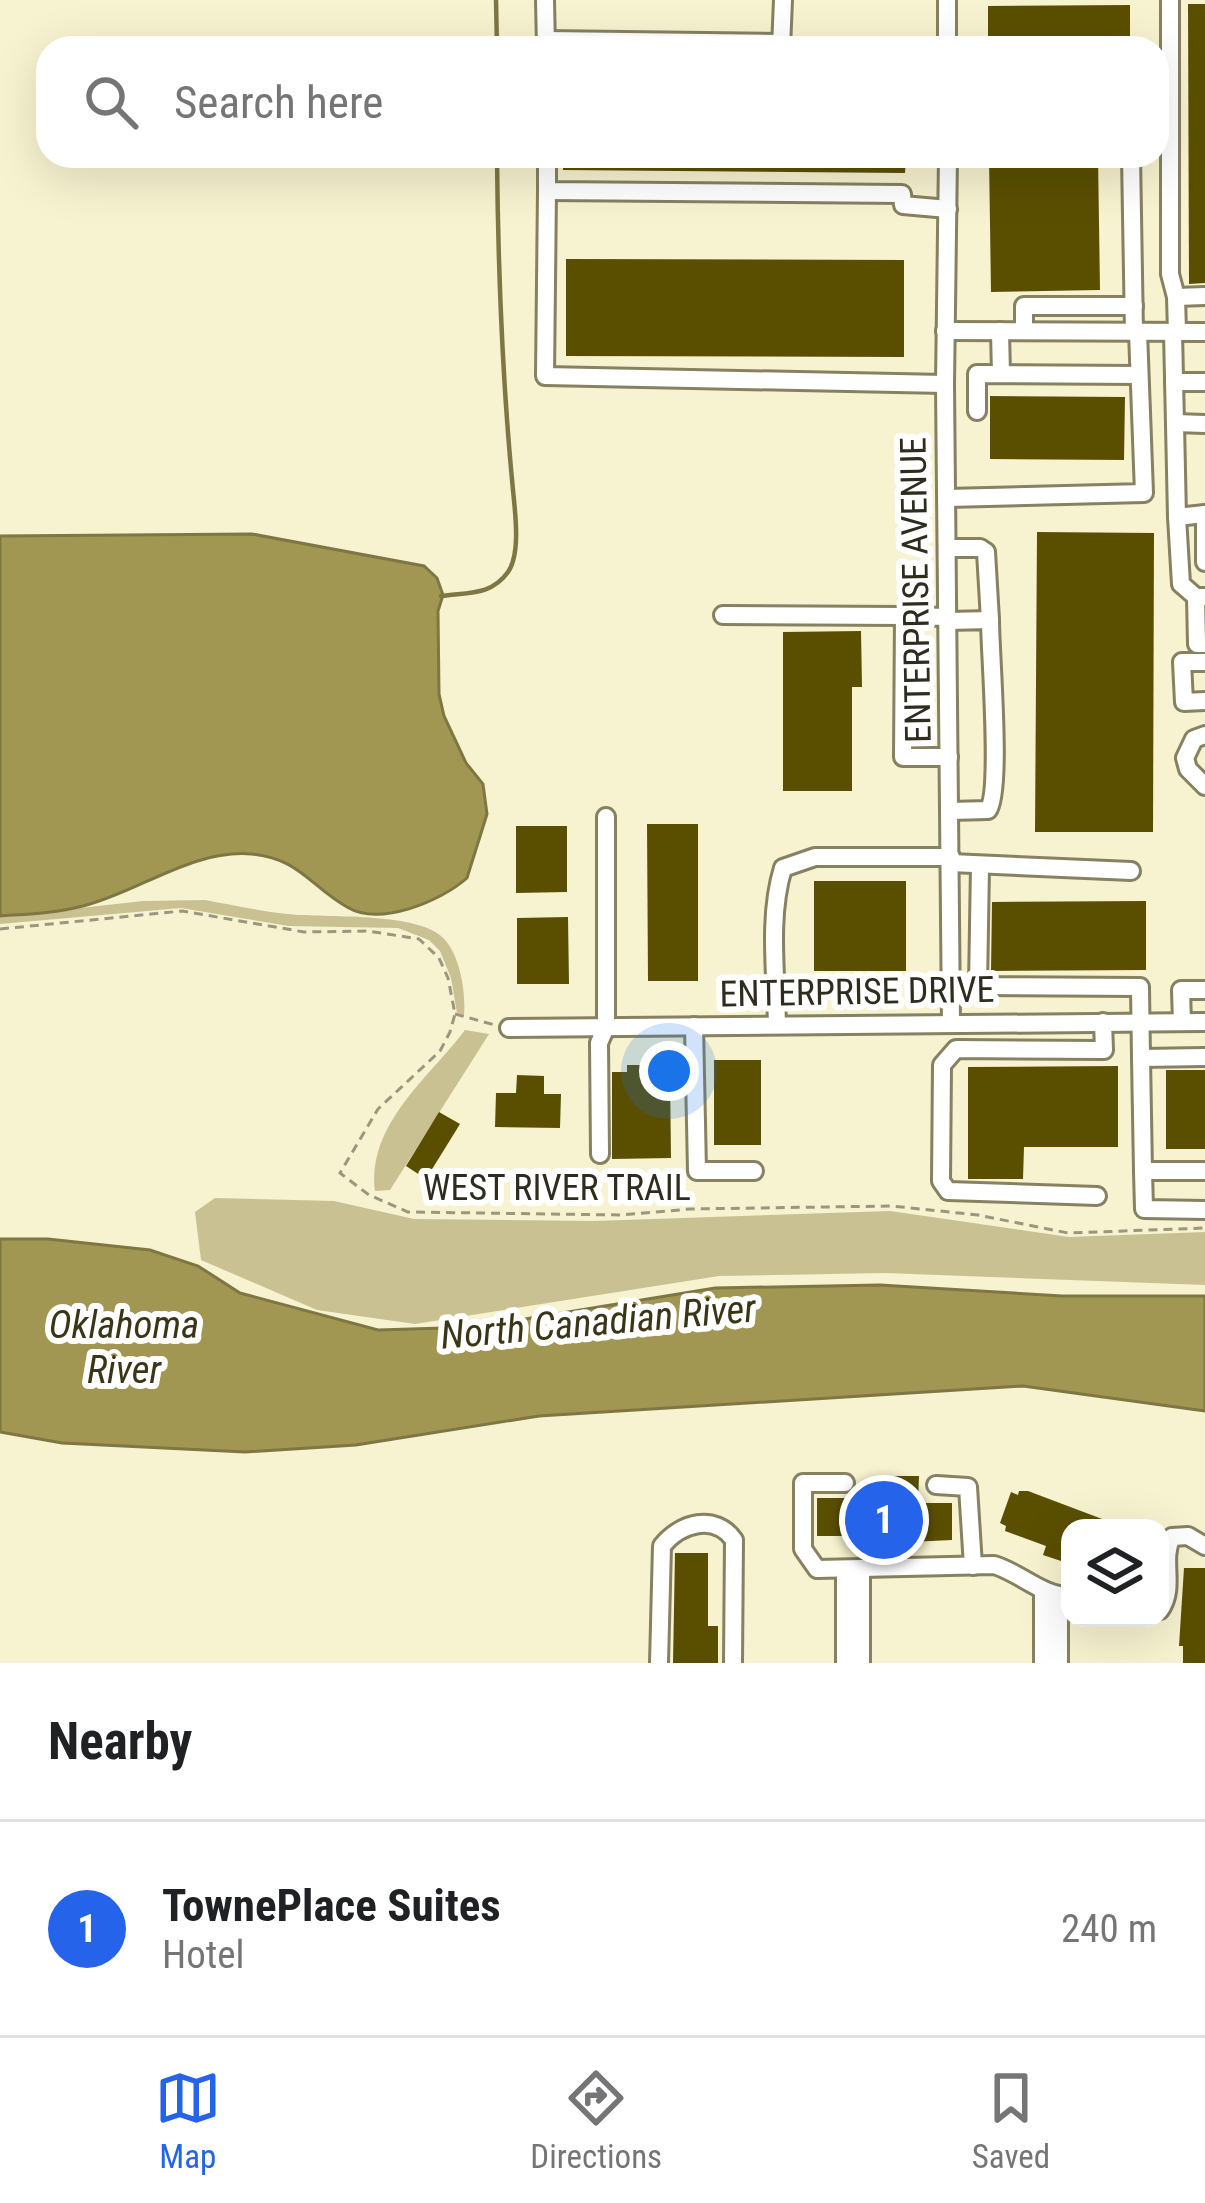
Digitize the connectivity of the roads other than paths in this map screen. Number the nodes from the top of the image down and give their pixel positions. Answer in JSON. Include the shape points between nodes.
{"nodes":[{"id":1,"x":545,"y":0,"type":"edge"},
{"id":2,"x":783,"y":0,"type":"edge"},
{"id":3,"x":947,"y":0,"type":"edge"},
{"id":4,"x":1170,"y":0,"type":"edge"},
{"id":5,"x":546,"y":36,"type":"edge"},
{"id":6,"x":781,"y":36,"type":"edge"},
{"id":7,"x":947,"y":36,"type":"edge"},
{"id":8,"x":547,"y":168,"type":"edge"},
{"id":9,"x":948,"y":168,"type":"edge"},
{"id":10,"x":1131,"y":168,"type":"edge"},
{"id":11,"x":547,"y":191,"type":"junction"},
{"id":12,"x":948,"y":209,"type":"junction"},
{"id":13,"x":1205,"y":296,"type":"edge"},
{"id":14,"x":1176,"y":297,"type":"junction"},
{"id":15,"x":1133,"y":306,"type":"junction"},
{"id":16,"x":945,"y":331,"type":"junction"},
{"id":17,"x":1000,"y":331,"type":"junction"},
{"id":18,"x":1024,"y":331,"type":"junction"},
{"id":19,"x":1136,"y":332,"type":"junction"},
{"id":20,"x":1175,"y":332,"type":"junction"},
{"id":21,"x":1205,"y":332,"type":"edge"},
{"id":22,"x":1000,"y":374,"type":"junction"},
{"id":23,"x":1139,"y":375,"type":"junction"},
{"id":24,"x":1174,"y":382,"type":"junction"},
{"id":25,"x":1205,"y":382,"type":"edge"},
{"id":26,"x":945,"y":384,"type":"junction"},
{"id":27,"x":977,"y":411,"type":"dead end"},
{"id":28,"x":1175,"y":423,"type":"junction"},
{"id":29,"x":1205,"y":424,"type":"edge"},
{"id":30,"x":946,"y":498,"type":"junction"},
{"id":31,"x":1205,"y":514,"type":"edge"},
{"id":32,"x":1177,"y":517,"type":"junction"},
{"id":33,"x":947,"y":548,"type":"junction"},
{"id":34,"x":1205,"y":562,"type":"edge"},
{"id":35,"x":1200,"y":597,"type":"edge"},
{"id":36,"x":723,"y":615,"type":"dead end"},
{"id":37,"x":904,"y":616,"type":"junction"},
{"id":38,"x":948,"y":619,"type":"junction"},
{"id":39,"x":991,"y":620,"type":"junction"},
{"id":40,"x":1205,"y":644,"type":"edge"},
{"id":41,"x":1205,"y":662,"type":"edge"},
{"id":42,"x":1205,"y":701,"type":"edge"},
{"id":43,"x":1205,"y":735,"type":"edge"},
{"id":44,"x":950,"y":758,"type":"junction"},
{"id":45,"x":1201,"y":777,"type":"edge"},
{"id":46,"x":950,"y":811,"type":"junction"},
{"id":47,"x":606,"y":817,"type":"dead end"},
{"id":48,"x":950,"y":860,"type":"junction"},
{"id":49,"x":980,"y":866,"type":"junction"},
{"id":50,"x":1132,"y":871,"type":"dead end"},
{"id":51,"x":1205,"y":990,"type":"edge"},
{"id":52,"x":954,"y":1022,"type":"junction"},
{"id":53,"x":1102,"y":1022,"type":"junction"},
{"id":54,"x":1141,"y":1022,"type":"junction"},
{"id":55,"x":1182,"y":1022,"type":"junction"},
{"id":56,"x":1205,"y":1022,"type":"edge"},
{"id":57,"x":777,"y":1024,"type":"junction"},
{"id":58,"x":694,"y":1026,"type":"junction"},
{"id":59,"x":606,"y":1027,"type":"junction"},
{"id":60,"x":509,"y":1028,"type":"road end"},
{"id":61,"x":956,"y":1049,"type":"junction"},
{"id":62,"x":1205,"y":1057,"type":"edge"},
{"id":63,"x":1141,"y":1058,"type":"junction"},
{"id":64,"x":600,"y":1154,"type":"dead end"},
{"id":65,"x":754,"y":1171,"type":"dead end"},
{"id":66,"x":1143,"y":1171,"type":"junction"},
{"id":67,"x":1205,"y":1171,"type":"edge"},
{"id":68,"x":1097,"y":1196,"type":"dead end"},
{"id":69,"x":1205,"y":1210,"type":"edge"},
{"id":70,"x":845,"y":1483,"type":"dead end"},
{"id":71,"x":936,"y":1485,"type":"dead end"},
{"id":72,"x":1169,"y":1542,"type":"edge"},
{"id":73,"x":1205,"y":1546,"type":"edge"},
{"id":74,"x":973,"y":1566,"type":"junction"},
{"id":75,"x":853,"y":1569,"type":"junction"},
{"id":76,"x":1058,"y":1594,"type":"edge"},
{"id":77,"x":852,"y":1630,"type":"junction"},
{"id":78,"x":1051,"y":1642,"type":"junction"},
{"id":79,"x":659,"y":1663,"type":"edge"},
{"id":80,"x":734,"y":1663,"type":"edge"},
{"id":81,"x":845,"y":1663,"type":"edge"},
{"id":82,"x":861,"y":1663,"type":"edge"},
{"id":83,"x":1043,"y":1663,"type":"edge"},
{"id":84,"x":1059,"y":1663,"type":"edge"}],
"edges":[{"from":1,"to":5,"type":"street"},
{"from":2,"to":6,"type":"street"},
{"from":3,"to":7,"type":"street"},
{"from":4,"to":14,"type":"street"},
{"from":8,"to":11,"type":"street"},
{"from":9,"to":12,"type":"street","name":"ENTERPRISE AVENUE"},
{"from":10,"to":15,"type":"street"},
{"from":11,"to":12,"type":"street","via":[[902,194],[903,205]]},
{"from":11,"to":26,"type":"street","via":[[545,376]]},
{"from":12,"to":16,"type":"street","name":"ENTERPRISE AVENUE"},
{"from":13,"to":14,"type":"street"},
{"from":14,"to":20,"type":"street"},
{"from":15,"to":18,"type":"street","via":[[1024,306]]},
{"from":15,"to":19,"type":"street"},
{"from":16,"to":17,"type":"street"},
{"from":16,"to":26,"type":"street","name":"ENTERPRISE AVENUE"},
{"from":17,"to":18,"type":"street"},
{"from":17,"to":22,"type":"street"},
{"from":18,"to":19,"type":"street"},
{"from":19,"to":20,"type":"street"},
{"from":19,"to":23,"type":"street"},
{"from":20,"to":21,"type":"street"},
{"from":20,"to":24,"type":"street"},
{"from":22,"to":23,"type":"street"},
{"from":22,"to":27,"type":"street","via":[[977,374]]},
{"from":23,"to":30,"type":"street","via":[[1144,493]]},
{"from":24,"to":25,"type":"street"},
{"from":24,"to":28,"type":"street"},
{"from":26,"to":30,"type":"street","name":"ENTERPRISE AVENUE"},
{"from":28,"to":29,"type":"street"},
{"from":28,"to":32,"type":"street"},
{"from":30,"to":33,"type":"street","name":"ENTERPRISE AVENUE"},
{"from":31,"to":32,"type":"street"},
{"from":31,"to":34,"type":"street"},
{"from":32,"to":35,"type":"street","via":[[1181,584]]},
{"from":33,"to":38,"type":"street","name":"ENTERPRISE AVENUE"},
{"from":33,"to":39,"type":"street","via":[[986,552]]},
{"from":35,"to":40,"type":"street","via":[[1197,644]]},
{"from":36,"to":37,"type":"street"},
{"from":37,"to":38,"type":"street"},
{"from":37,"to":44,"type":"street","via":[[903,758]]},
{"from":38,"to":39,"type":"street"},
{"from":38,"to":44,"type":"street","name":"ENTERPRISE AVENUE"},
{"from":39,"to":46,"type":"street","via":[[994,801],[988,810]]},
{"from":41,"to":42,"type":"street","via":[[1182,662],[1184,702]]},
{"from":43,"to":45,"type":"street","via":[[1188,749]]},
{"from":44,"to":46,"type":"street","name":"ENTERPRISE AVENUE"},
{"from":46,"to":48,"type":"street","name":"ENTERPRISE AVENUE"},
{"from":47,"to":59,"type":"street"},
{"from":48,"to":49,"type":"street"},
{"from":48,"to":52,"type":"street","name":"ENTERPRISE AVENUE"},
{"from":48,"to":57,"type":"street","via":[[815,857],[783,868]]},
{"from":49,"to":50,"type":"street"},
{"from":49,"to":54,"type":"street","via":[[978,986],[1140,987]]},
{"from":51,"to":55,"type":"street","via":[[1181,990]]},
{"from":52,"to":53,"type":"street","name":"ENTERPRISE DRIVE"},
{"from":52,"to":57,"type":"street","name":"ENTERPRISE DRIVE"},
{"from":52,"to":61,"type":"street","name":"ENTERPRISE AVENUE"},
{"from":53,"to":54,"type":"street","name":"ENTERPRISE DRIVE"},
{"from":53,"to":61,"type":"street","via":[[1104,1050]]},
{"from":54,"to":55,"type":"street","name":"ENTERPRISE DRIVE"},
{"from":54,"to":63,"type":"street"},
{"from":55,"to":56,"type":"street","name":"ENTERPRISE DRIVE"},
{"from":57,"to":58,"type":"street","name":"ENTERPRISE DRIVE"},
{"from":58,"to":59,"type":"street","name":"ENTERPRISE DRIVE"},
{"from":58,"to":65,"type":"street","via":[[697,1171]]},
{"from":59,"to":60,"type":"street","name":"ENTERPRISE DRIVE"},
{"from":59,"to":64,"type":"street","via":[[599,1043]]},
{"from":61,"to":68,"type":"street","name":"ENTERPRISE AVENUE","via":[[942,1065],[942,1186],[954,1193]]},
{"from":62,"to":63,"type":"street"},
{"from":63,"to":66,"type":"street"},
{"from":66,"to":67,"type":"street"},
{"from":66,"to":69,"type":"street","via":[[1144,1209]]},
{"from":70,"to":75,"type":"street","via":[[802,1483],[803,1549],[817,1569]]},
{"from":71,"to":74,"type":"street","via":[[968,1487]]},
{"from":72,"to":73,"type":"street","via":[[1188,1536]]},
{"from":74,"to":75,"type":"street"},
{"from":74,"to":76,"type":"street","via":[[1015,1571]]},
{"from":75,"to":77,"type":"street"},
{"from":76,"to":78,"type":"street"},
{"from":77,"to":81,"type":"street"},
{"from":77,"to":82,"type":"street"},
{"from":78,"to":83,"type":"street"},
{"from":78,"to":84,"type":"street"},
{"from":79,"to":80,"type":"street","via":[[662,1546],[708,1523],[734,1540]]}]}
